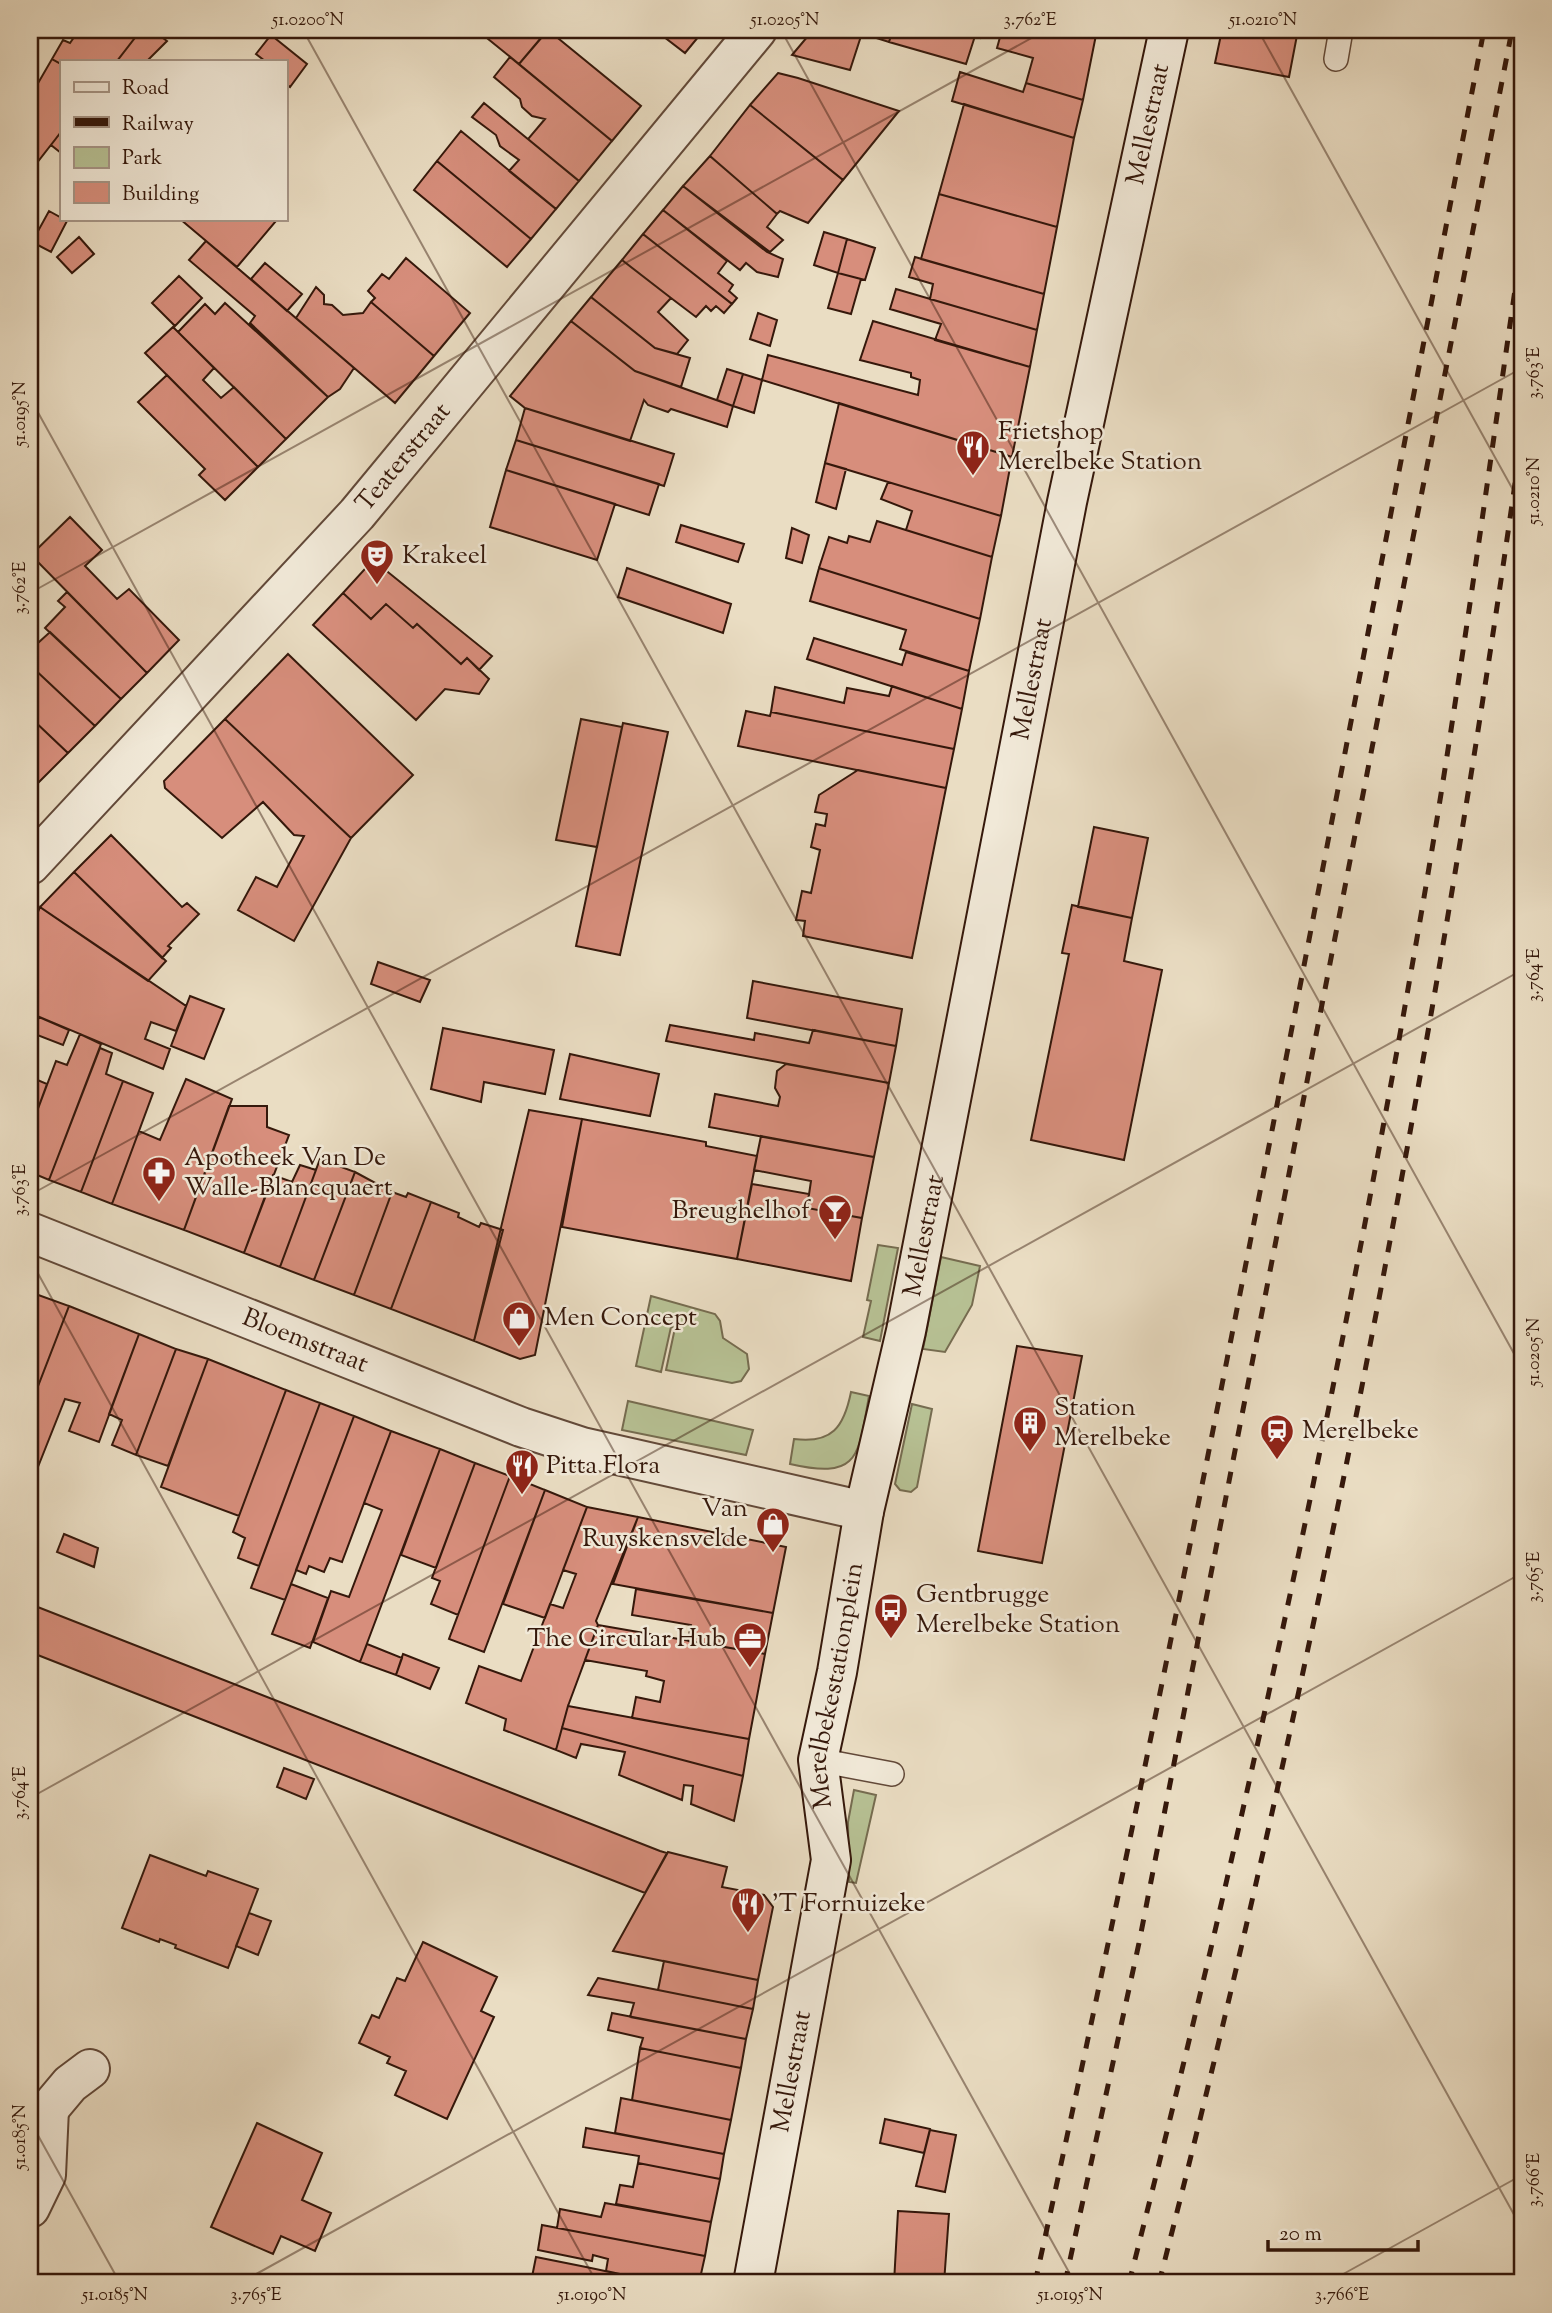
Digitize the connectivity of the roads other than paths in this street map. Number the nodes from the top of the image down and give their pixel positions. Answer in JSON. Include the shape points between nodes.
{"nodes":[{"id":1,"x":757,"y":30,"type":"edge"},
{"id":2,"x":1169,"y":30,"type":"edge"},
{"id":3,"x":1341,"y":30,"type":"edge"},
{"id":4,"x":1336,"y":58,"type":"dead end"},
{"id":5,"x":30,"y":865,"type":"edge"},
{"id":6,"x":30,"y":1232,"type":"edge"},
{"id":7,"x":906,"y":1331,"type":"joint"},
{"id":8,"x":864,"y":1511,"type":"junction"},
{"id":9,"x":818,"y":1760,"type":"junction"},
{"id":10,"x":892,"y":1774,"type":"dead end"},
{"id":11,"x":831,"y":1860,"type":"joint"},
{"id":12,"x":90,"y":2069,"type":"dead end"},
{"id":13,"x":39,"y":2115,"type":"edge"},
{"id":14,"x":30,"y":2208,"type":"edge"},
{"id":15,"x":754,"y":2283,"type":"edge"}],
"edges":[{"from":1,"to":5,"type":"street","name":"Teaterstraat","via":[[357,514]]},
{"from":2,"to":7,"type":"street","name":"Mellestraat","via":[[1067,502]]},
{"from":3,"to":4,"type":"lane"},
{"from":6,"to":8,"type":"street","name":"Bloemstraat","via":[[521,1427],[582,1447]]},
{"from":7,"to":8,"type":"street","name":"Merelbekestationplein"},
{"from":8,"to":9,"type":"street","name":"Merelbekestationplein"},
{"from":9,"to":10,"type":"lane"},
{"from":9,"to":11,"type":"street","name":"Merelbekestationplein"},
{"from":11,"to":15,"type":"street","name":"Mellestraat"},
{"from":12,"to":13,"type":"street"},
{"from":13,"to":14,"type":"street","via":[[46,2175]]}]}
